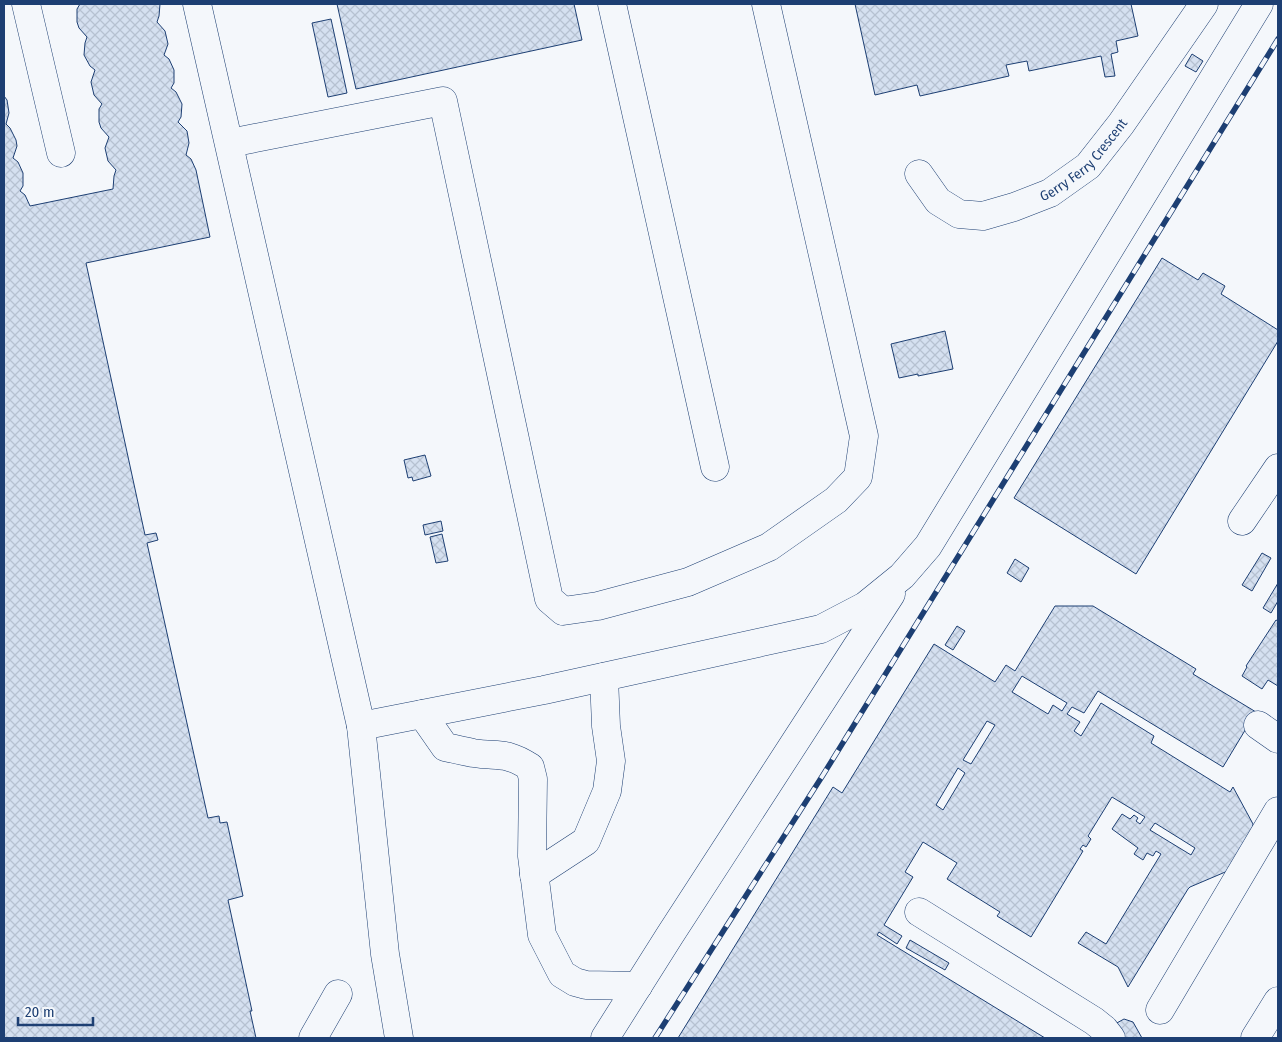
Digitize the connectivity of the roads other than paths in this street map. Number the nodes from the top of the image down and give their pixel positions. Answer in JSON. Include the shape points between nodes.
{"nodes":[{"id":1,"x":26,"y":4,"type":"edge"},
{"id":2,"x":198,"y":4,"type":"edge"},
{"id":3,"x":612,"y":4,"type":"edge"},
{"id":4,"x":766,"y":4,"type":"edge"},
{"id":5,"x":1204,"y":4,"type":"edge"},
{"id":6,"x":1258,"y":4,"type":"edge"},
{"id":7,"x":230,"y":144,"type":"junction"},
{"id":8,"x":61,"y":153,"type":"dead end"},
{"id":9,"x":919,"y":174,"type":"dead end"},
{"id":10,"x":715,"y":467,"type":"dead end"},
{"id":11,"x":1278,"y":468,"type":"edge"},
{"id":12,"x":1242,"y":521,"type":"dead end"},
{"id":13,"x":902,"y":576,"type":"junction"},
{"id":14,"x":604,"y":677,"type":"junction"},
{"id":15,"x":422,"y":714,"type":"junction"},
{"id":16,"x":362,"y":726,"type":"junction"},
{"id":17,"x":1278,"y":811,"type":"edge"},
{"id":18,"x":534,"y":874,"type":"junction"},
{"id":19,"x":919,"y":912,"type":"dead end"},
{"id":20,"x":638,"y":986,"type":"junction"},
{"id":21,"x":338,"y":994,"type":"dead end"},
{"id":22,"x":1277,"y":1007,"type":"edge"},
{"id":23,"x":1160,"y":1010,"type":"dead end"},
{"id":24,"x":312,"y":1038,"type":"edge"},
{"id":25,"x":399,"y":1038,"type":"edge"},
{"id":26,"x":605,"y":1038,"type":"edge"},
{"id":27,"x":1110,"y":1038,"type":"edge"},
{"id":28,"x":1255,"y":1038,"type":"edge"}],
"edges":[{"from":1,"to":8,"type":"lane"},
{"from":2,"to":7,"type":"lane"},
{"from":3,"to":10,"type":"lane"},
{"from":4,"to":7,"type":"lane","via":[[864,436],[858,476],[836,500],[770,547],[688,582],[598,606],[563,611],[549,599],[443,101]]},
{"from":5,"to":9,"type":"lane","name":"Gerry Ferry Crescent","via":[[1088,166],[1050,193],[983,216],[959,214],[938,201]]},
{"from":6,"to":13,"type":"lane","via":[[928,546]]},
{"from":7,"to":16,"type":"lane"},
{"from":11,"to":12,"type":"lane"},
{"from":13,"to":14,"type":"lane","via":[[865,606],[820,629]]},
{"from":13,"to":20,"type":"lane"},
{"from":14,"to":15,"type":"lane"},
{"from":14,"to":18,"type":"lane","via":[[611,761],[607,791],[586,841]]},
{"from":15,"to":16,"type":"lane"},
{"from":15,"to":18,"type":"lane","via":[[445,747],[499,754],[530,767]]},
{"from":16,"to":25,"type":"lane","via":[[385,954]]},
{"from":17,"to":23,"type":"lane"},
{"from":18,"to":20,"type":"lane","via":[[542,935],[562,974],[586,985]]},
{"from":19,"to":27,"type":"lane","via":[[1094,1021]]},
{"from":20,"to":26,"type":"lane"},
{"from":21,"to":24,"type":"lane"},
{"from":22,"to":28,"type":"lane"}]}
